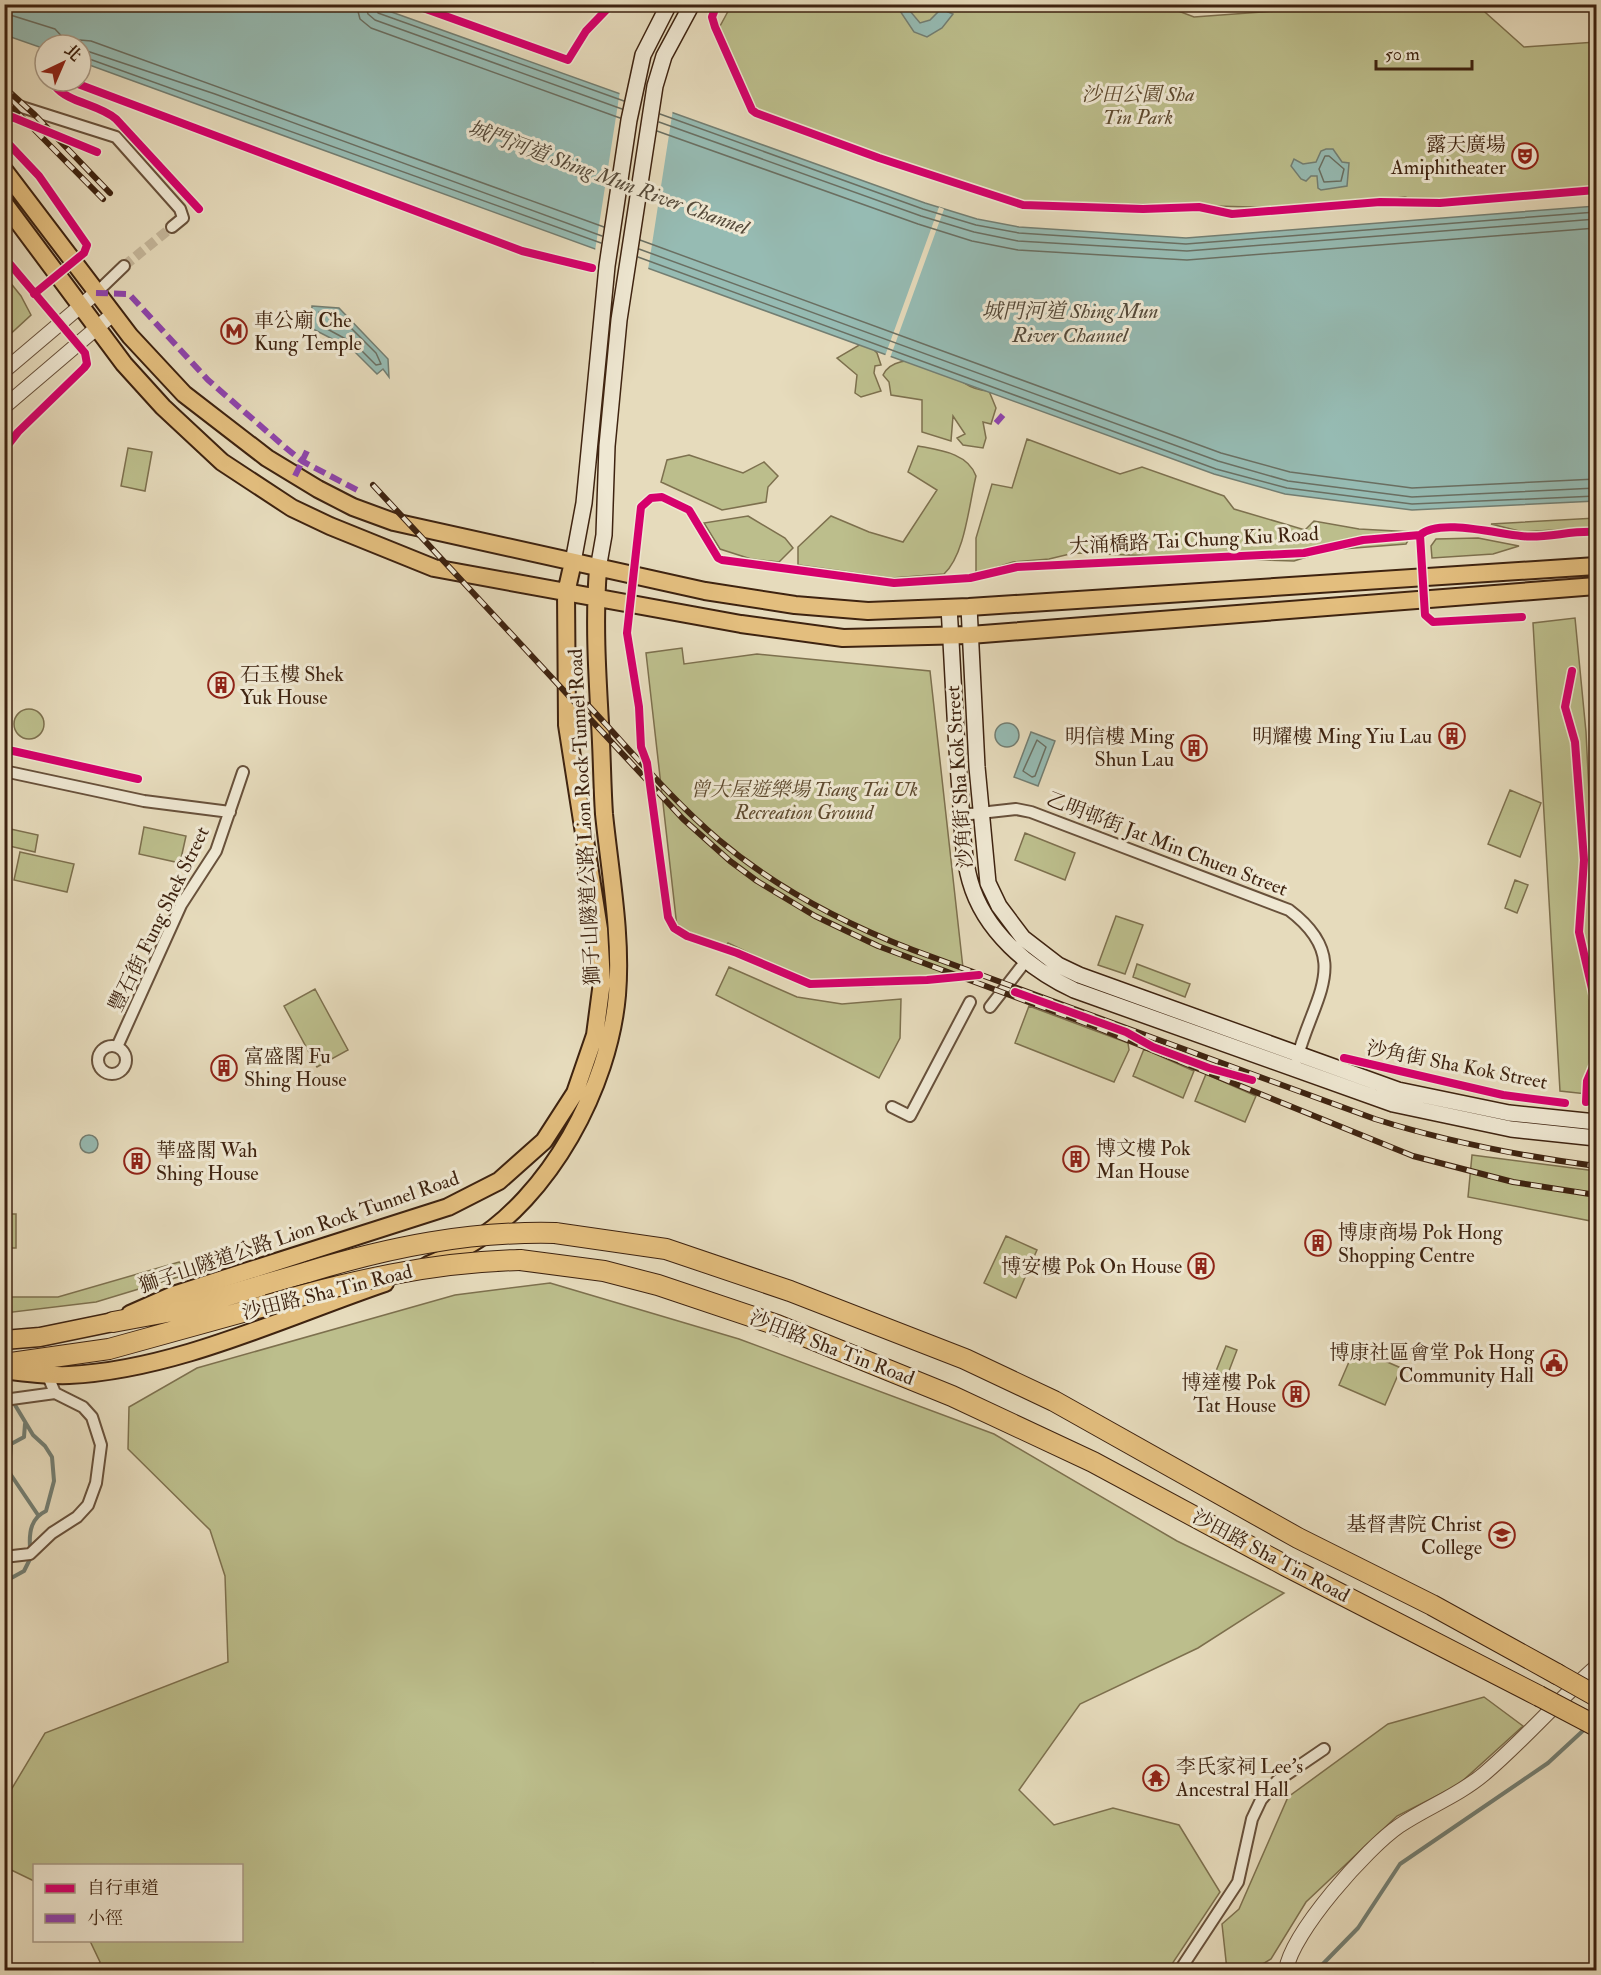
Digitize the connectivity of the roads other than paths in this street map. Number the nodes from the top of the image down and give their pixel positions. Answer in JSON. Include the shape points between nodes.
{"nodes":[{"id":1,"x":669,"y":4,"type":"edge"},
{"id":2,"x":692,"y":4,"type":"edge"},
{"id":3,"x":4,"y":107,"type":"edge"},
{"id":4,"x":4,"y":170,"type":"edge"},
{"id":5,"x":4,"y":203,"type":"edge"},
{"id":6,"x":172,"y":227,"type":"tunnel mouth"},
{"id":7,"x":124,"y":266,"type":"tunnel mouth"},
{"id":8,"x":96,"y":292,"type":"junction"},
{"id":9,"x":81,"y":307,"type":"junction"},
{"id":10,"x":112,"y":314,"type":"junction"},
{"id":11,"x":97,"y":327,"type":"junction"},
{"id":12,"x":4,"y":370,"type":"edge"},
{"id":13,"x":4,"y":406,"type":"edge"},
{"id":14,"x":573,"y":562,"type":"junction"},
{"id":15,"x":1596,"y":566,"type":"edge"},
{"id":16,"x":598,"y":569,"type":"junction"},
{"id":17,"x":1596,"y":586,"type":"edge"},
{"id":18,"x":566,"y":593,"type":"junction"},
{"id":19,"x":596,"y":598,"type":"junction"},
{"id":20,"x":969,"y":607,"type":"junction"},
{"id":21,"x":950,"y":608,"type":"junction"},
{"id":22,"x":970,"y":634,"type":"junction"},
{"id":23,"x":951,"y":635,"type":"junction"},
{"id":24,"x":4,"y":771,"type":"edge"},
{"id":25,"x":243,"y":772,"type":"dead end"},
{"id":26,"x":230,"y":812,"type":"junction"},
{"id":27,"x":980,"y":812,"type":"junction"},
{"id":28,"x":962,"y":815,"type":"junction"},
{"id":29,"x":1025,"y":962,"type":"junction"},
{"id":30,"x":970,"y":1002,"type":"dead end"},
{"id":31,"x":990,"y":1007,"type":"dead end"},
{"id":32,"x":117,"y":1047,"type":"dead end"},
{"id":33,"x":1296,"y":1063,"type":"junction"},
{"id":34,"x":892,"y":1107,"type":"dead end"},
{"id":35,"x":1596,"y":1122,"type":"edge"},
{"id":36,"x":1596,"y":1138,"type":"edge"},
{"id":37,"x":113,"y":1322,"type":"junction"},
{"id":38,"x":4,"y":1340,"type":"edge"},
{"id":39,"x":4,"y":1364,"type":"edge"},
{"id":40,"x":4,"y":1370,"type":"edge"},
{"id":41,"x":48,"y":1376,"type":"junction"},
{"id":42,"x":55,"y":1393,"type":"junction"},
{"id":43,"x":4,"y":1400,"type":"edge"},
{"id":44,"x":4,"y":1557,"type":"edge"},
{"id":45,"x":1596,"y":1667,"type":"edge"},
{"id":46,"x":1596,"y":1696,"type":"edge"},
{"id":47,"x":1596,"y":1726,"type":"edge"},
{"id":48,"x":1324,"y":1749,"type":"dead end"},
{"id":49,"x":1180,"y":1971,"type":"edge"},
{"id":50,"x":1286,"y":1971,"type":"edge"}],
"edges":[{"from":1,"to":14,"type":"main road","name":"獅子山隧道公路 Lion Rock Tunnel Road","via":[[643,55],[636,80],[607,266],[584,503]]},
{"from":2,"to":16,"type":"main road","name":"獅子山隧道公路 Lion Rock Tunnel Road","via":[[671,41],[655,86],[626,273]]},
{"from":3,"to":6,"type":"street","via":[[9,103],[116,136],[180,208],[183,218]]},
{"from":4,"to":8,"type":"main road"},
{"from":5,"to":9,"type":"main road"},
{"from":7,"to":8,"type":"street"},
{"from":8,"to":9,"type":"street"},
{"from":8,"to":10,"type":"main road"},
{"from":9,"to":11,"type":"main road"},
{"from":9,"to":12,"type":"street"},
{"from":10,"to":11,"type":"street"},
{"from":10,"to":14,"type":"main road","via":[[160,370],[201,409],[267,458],[318,489],[394,522]]},
{"from":11,"to":13,"type":"street"},
{"from":11,"to":18,"type":"main road","via":[[142,386],[206,448],[238,474],[292,508],[434,568]]},
{"from":14,"to":16,"type":"main road"},
{"from":14,"to":18,"type":"main road","name":"獅子山隧道公路 Lion Rock Tunnel Road"},
{"from":15,"to":20,"type":"main road"},
{"from":16,"to":19,"type":"main road","name":"獅子山隧道公路 Lion Rock Tunnel Road"},
{"from":16,"to":21,"type":"main road","via":[[795,605],[868,611]]},
{"from":17,"to":22,"type":"main road"},
{"from":18,"to":19,"type":"main road"},
{"from":18,"to":37,"type":"main road","name":"獅子山隧道公路 Lion Rock Tunnel Road","via":[[567,725],[596,899],[602,982],[595,1035],[580,1083],[566,1109],[528,1157],[483,1191],[448,1207],[173,1295]]},
{"from":19,"to":23,"type":"main road","via":[[843,638]]},
{"from":19,"to":41,"type":"main road","name":"獅子山隧道公路 Lion Rock Tunnel Road","via":[[604,810],[617,950],[617,994],[612,1032],[597,1082],[574,1129],[542,1179],[470,1245],[403,1277],[173,1357],[93,1374]]},
{"from":20,"to":21,"type":"main road"},
{"from":20,"to":22,"type":"main road","name":"沙角街 Sha Kok Street"},
{"from":21,"to":23,"type":"main road","name":"沙角街 Sha Kok Street"},
{"from":22,"to":23,"type":"main road"},
{"from":22,"to":27,"type":"main road","name":"沙角街 Sha Kok Street"},
{"from":23,"to":28,"type":"main road","name":"沙角街 Sha Kok Street"},
{"from":24,"to":26,"type":"street","via":[[144,801]]},
{"from":25,"to":26,"type":"street","name":"豐石街 Fung Shek Street"},
{"from":26,"to":32,"type":"street","name":"豐石街 Fung Shek Street","via":[[216,851],[181,905]]},
{"from":27,"to":28,"type":"street","name":"乙明邨街 Jat Min Chuen Street"},
{"from":27,"to":33,"type":"main road","name":"沙角街 Sha Kok Street","via":[[988,883],[999,906],[1037,950],[1079,975]]},
{"from":27,"to":33,"type":"street","name":"乙明邨街 Jat Min Chuen Street","via":[[1031,812],[1289,910],[1304,921],[1320,943],[1326,964]]},
{"from":28,"to":29,"type":"main road","name":"沙角街 Sha Kok Street","via":[[970,881],[985,913]]},
{"from":29,"to":31,"type":"street"},
{"from":29,"to":33,"type":"main road","name":"沙角街 Sha Kok Street","via":[[1074,990]]},
{"from":30,"to":34,"type":"street","via":[[910,1116]]},
{"from":33,"to":35,"type":"main road","name":"沙角街 Sha Kok Street","via":[[1509,1113]]},
{"from":33,"to":36,"type":"main road","name":"沙角街 Sha Kok Street","via":[[1393,1104],[1511,1129]]},
{"from":37,"to":38,"type":"highway","name":"獅子山隧道公路 Lion Rock Tunnel Road"},
{"from":37,"to":46,"type":"highway","name":"沙田路 Sha Tin Road","bridge":true,"via":[[178,1310],[431,1240],[483,1234],[555,1233],[666,1249],[790,1291],[965,1359],[1054,1401],[1298,1538],[1432,1605]]},
{"from":39,"to":47,"type":"highway","name":"沙田路 Sha Tin Road","bridge":true,"via":[[109,1348],[392,1272],[460,1262],[520,1260],[604,1271],[787,1329],[952,1396],[1093,1462]]},
{"from":40,"to":41,"type":"main road","name":"獅子山隧道公路 Lion Rock Tunnel Road"},
{"from":41,"to":42,"type":"street"},
{"from":42,"to":43,"type":"street"},
{"from":42,"to":44,"type":"street","via":[[83,1407],[92,1417],[102,1445],[96,1483],[88,1505],[77,1517],[30,1554]]},
{"from":45,"to":50,"type":"street","via":[[1481,1776],[1384,1839],[1308,1923],[1292,1948]]},
{"from":48,"to":49,"type":"street","via":[[1277,1781],[1261,1800],[1252,1819],[1238,1882]]}]}
